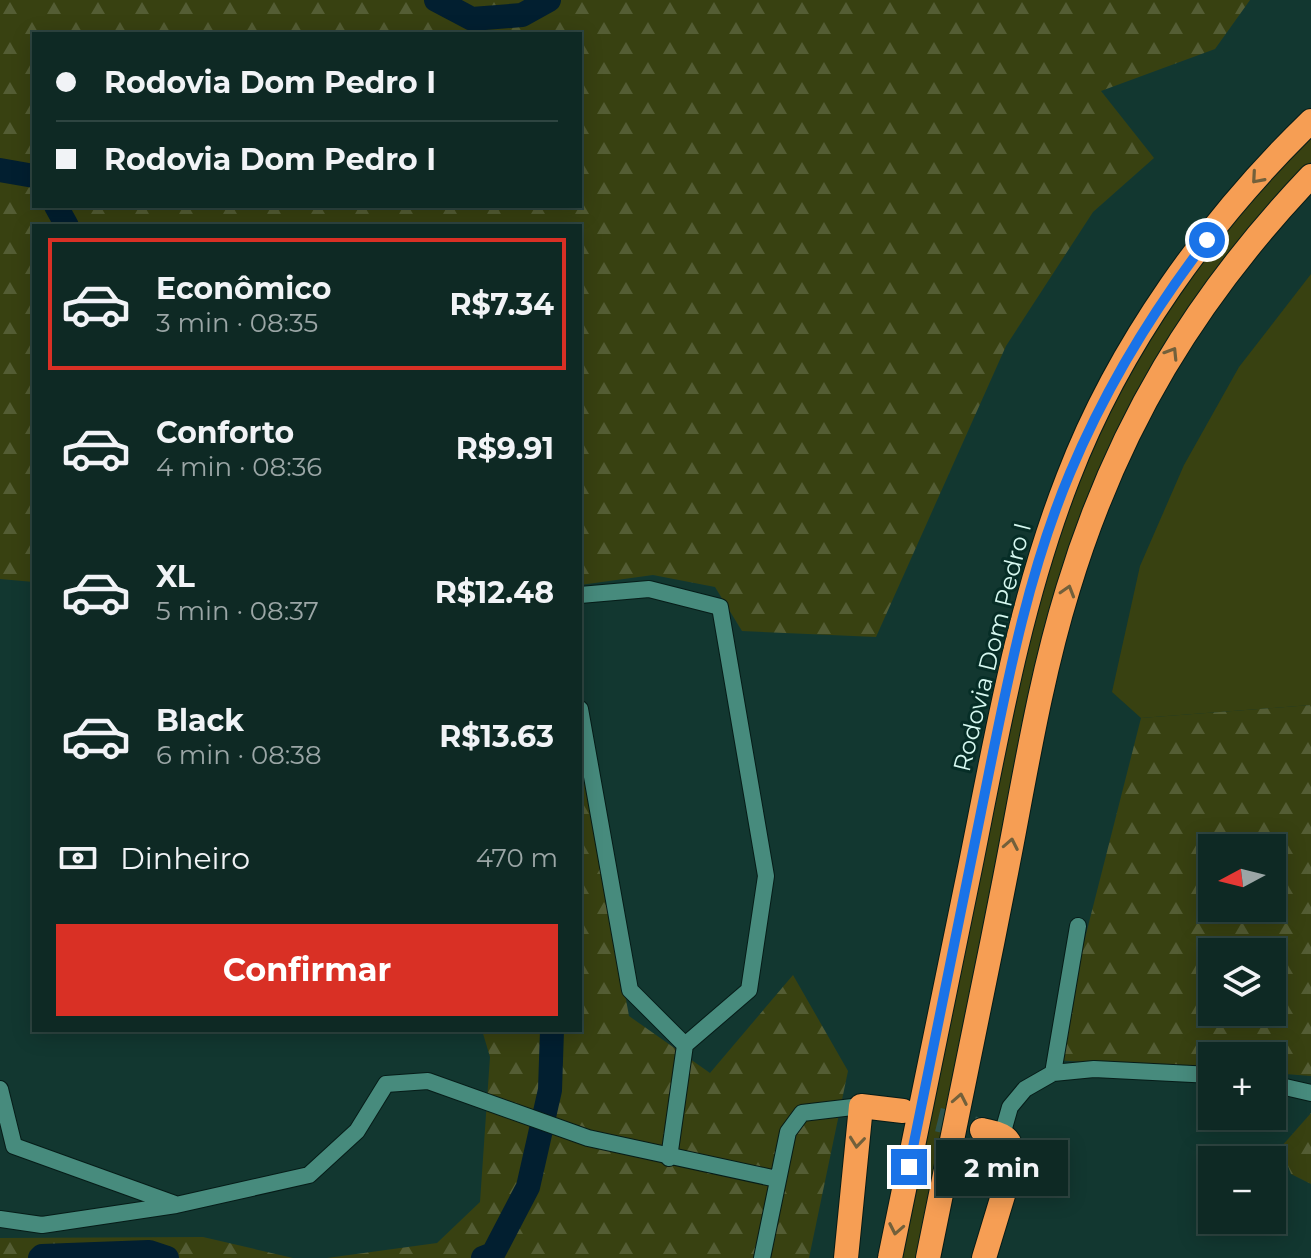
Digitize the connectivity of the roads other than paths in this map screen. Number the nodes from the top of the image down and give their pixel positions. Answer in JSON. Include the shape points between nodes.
{"nodes":[{"id":1,"x":1311,"y":121,"type":"edge"},
{"id":2,"x":1311,"y":176,"type":"edge"},
{"id":3,"x":582,"y":595,"type":"edge"},
{"id":4,"x":582,"y":720,"type":"edge"},
{"id":5,"x":1078,"y":926,"type":"dead end"},
{"id":6,"x":685,"y":1045,"type":"junction"},
{"id":7,"x":1053,"y":1073,"type":"junction"},
{"id":8,"x":1198,"y":1074,"type":"edge"},
{"id":9,"x":1286,"y":1087,"type":"edge"},
{"id":10,"x":0,"y":1089,"type":"edge"},
{"id":11,"x":1311,"y":1093,"type":"edge"},
{"id":12,"x":861,"y":1106,"type":"junction"},
{"id":13,"x":903,"y":1111,"type":"tunnel mouth"},
{"id":14,"x":992,"y":1132,"type":"joint"},
{"id":15,"x":669,"y":1158,"type":"junction"},
{"id":16,"x":777,"y":1179,"type":"junction"},
{"id":17,"x":176,"y":1205,"type":"junction"},
{"id":18,"x":0,"y":1219,"type":"edge"},
{"id":19,"x":762,"y":1258,"type":"edge"},
{"id":20,"x":846,"y":1258,"type":"edge"},
{"id":21,"x":890,"y":1258,"type":"edge"},
{"id":22,"x":928,"y":1258,"type":"edge"},
{"id":23,"x":984,"y":1258,"type":"edge"}],
"edges":[{"from":1,"to":21,"type":"highway","name":"Rodovia Dom Pedro I","one_way":true,"via":[[1224,217],[1156,311],[1123,363],[1068,477],[1029,598],[1002,708]]},
{"from":22,"to":2,"type":"highway","one_way":true,"via":[[1036,718],[1087,535],[1137,416],[1185,332],[1264,226]]},
{"from":3,"to":6,"type":"street","via":[[649,589],[720,607],[766,876],[749,990]]},
{"from":4,"to":6,"type":"street","via":[[630,990]]},
{"from":5,"to":7,"type":"street"},
{"from":6,"to":15,"type":"street"},
{"from":7,"to":8,"type":"street","via":[[1094,1069]]},
{"from":7,"to":14,"type":"street","via":[[1025,1089]]},
{"from":9,"to":11,"type":"street"},
{"from":10,"to":17,"type":"street","via":[[14,1146]]},
{"from":12,"to":13,"type":"highway"},
{"from":12,"to":16,"type":"street","via":[[802,1113],[788,1132]]},
{"from":12,"to":20,"type":"highway","one_way":true},
{"from":14,"to":23,"type":"highway","via":[[1012,1145],[1014,1159]]},
{"from":15,"to":16,"type":"street"},
{"from":15,"to":17,"type":"street","via":[[588,1138],[428,1081],[386,1084],[357,1131],[309,1175]]},
{"from":16,"to":19,"type":"street"},
{"from":17,"to":18,"type":"street","via":[[42,1225]]}]}
